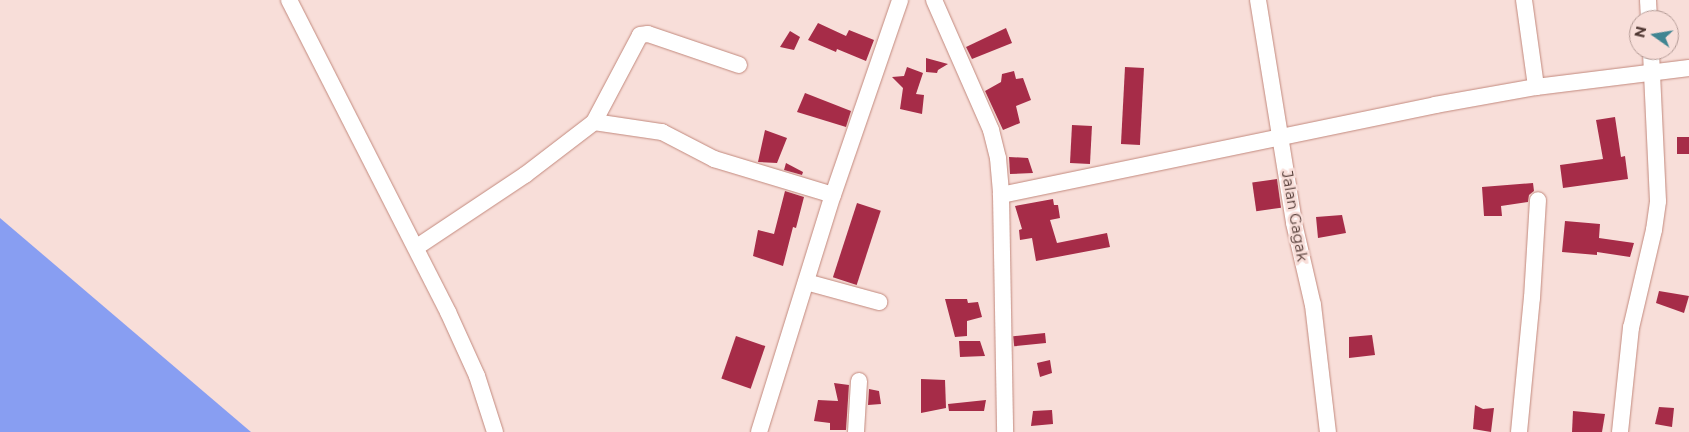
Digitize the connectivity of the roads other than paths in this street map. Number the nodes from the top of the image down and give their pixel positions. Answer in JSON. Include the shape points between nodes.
{"nodes":[{"id":1,"x":289,"y":0,"type":"edge"},
{"id":2,"x":900,"y":0,"type":"edge"},
{"id":3,"x":934,"y":0,"type":"edge"},
{"id":4,"x":1258,"y":0,"type":"edge"},
{"id":5,"x":1524,"y":0,"type":"edge"},
{"id":6,"x":1652,"y":60,"type":"edge"},
{"id":7,"x":739,"y":65,"type":"dead end"},
{"id":8,"x":1689,"y":68,"type":"edge"},
{"id":9,"x":1653,"y":72,"type":"junction"},
{"id":10,"x":1536,"y":87,"type":"junction"},
{"id":11,"x":594,"y":122,"type":"junction"},
{"id":12,"x":1282,"y":139,"type":"junction"},
{"id":13,"x":833,"y":195,"type":"junction"},
{"id":14,"x":1001,"y":196,"type":"junction"},
{"id":15,"x":1538,"y":200,"type":"dead end"},
{"id":16,"x":417,"y":247,"type":"junction"},
{"id":17,"x":806,"y":282,"type":"junction"},
{"id":18,"x":879,"y":302,"type":"dead end"},
{"id":19,"x":859,"y":381,"type":"dead end"},
{"id":20,"x":495,"y":432,"type":"edge"},
{"id":21,"x":759,"y":432,"type":"edge"},
{"id":22,"x":856,"y":432,"type":"edge"},
{"id":23,"x":1005,"y":432,"type":"edge"},
{"id":24,"x":1328,"y":432,"type":"edge"},
{"id":25,"x":1519,"y":432,"type":"edge"},
{"id":26,"x":1620,"y":432,"type":"edge"}],
"edges":[{"from":1,"to":16,"type":"street"},
{"from":2,"to":13,"type":"street"},
{"from":3,"to":14,"type":"street","via":[[991,130],[998,158]]},
{"from":4,"to":12,"type":"street","name":"Jalan Gagak"},
{"from":5,"to":10,"type":"street"},
{"from":6,"to":9,"type":"street"},
{"from":7,"to":11,"type":"street","via":[[648,34],[640,35]]},
{"from":8,"to":9,"type":"street"},
{"from":9,"to":10,"type":"street"},
{"from":9,"to":26,"type":"street","via":[[1658,202],[1630,328]]},
{"from":10,"to":12,"type":"street"},
{"from":11,"to":13,"type":"street","via":[[662,132],[714,159]]},
{"from":11,"to":16,"type":"street","via":[[526,175]]},
{"from":12,"to":14,"type":"street"},
{"from":12,"to":24,"type":"street","name":"Jalan Gagak","via":[[1294,223],[1313,305]]},
{"from":13,"to":17,"type":"street"},
{"from":14,"to":23,"type":"street"},
{"from":15,"to":25,"type":"street"},
{"from":16,"to":20,"type":"street","via":[[477,376]]},
{"from":17,"to":18,"type":"street"},
{"from":17,"to":21,"type":"street"},
{"from":19,"to":22,"type":"street"}]}
